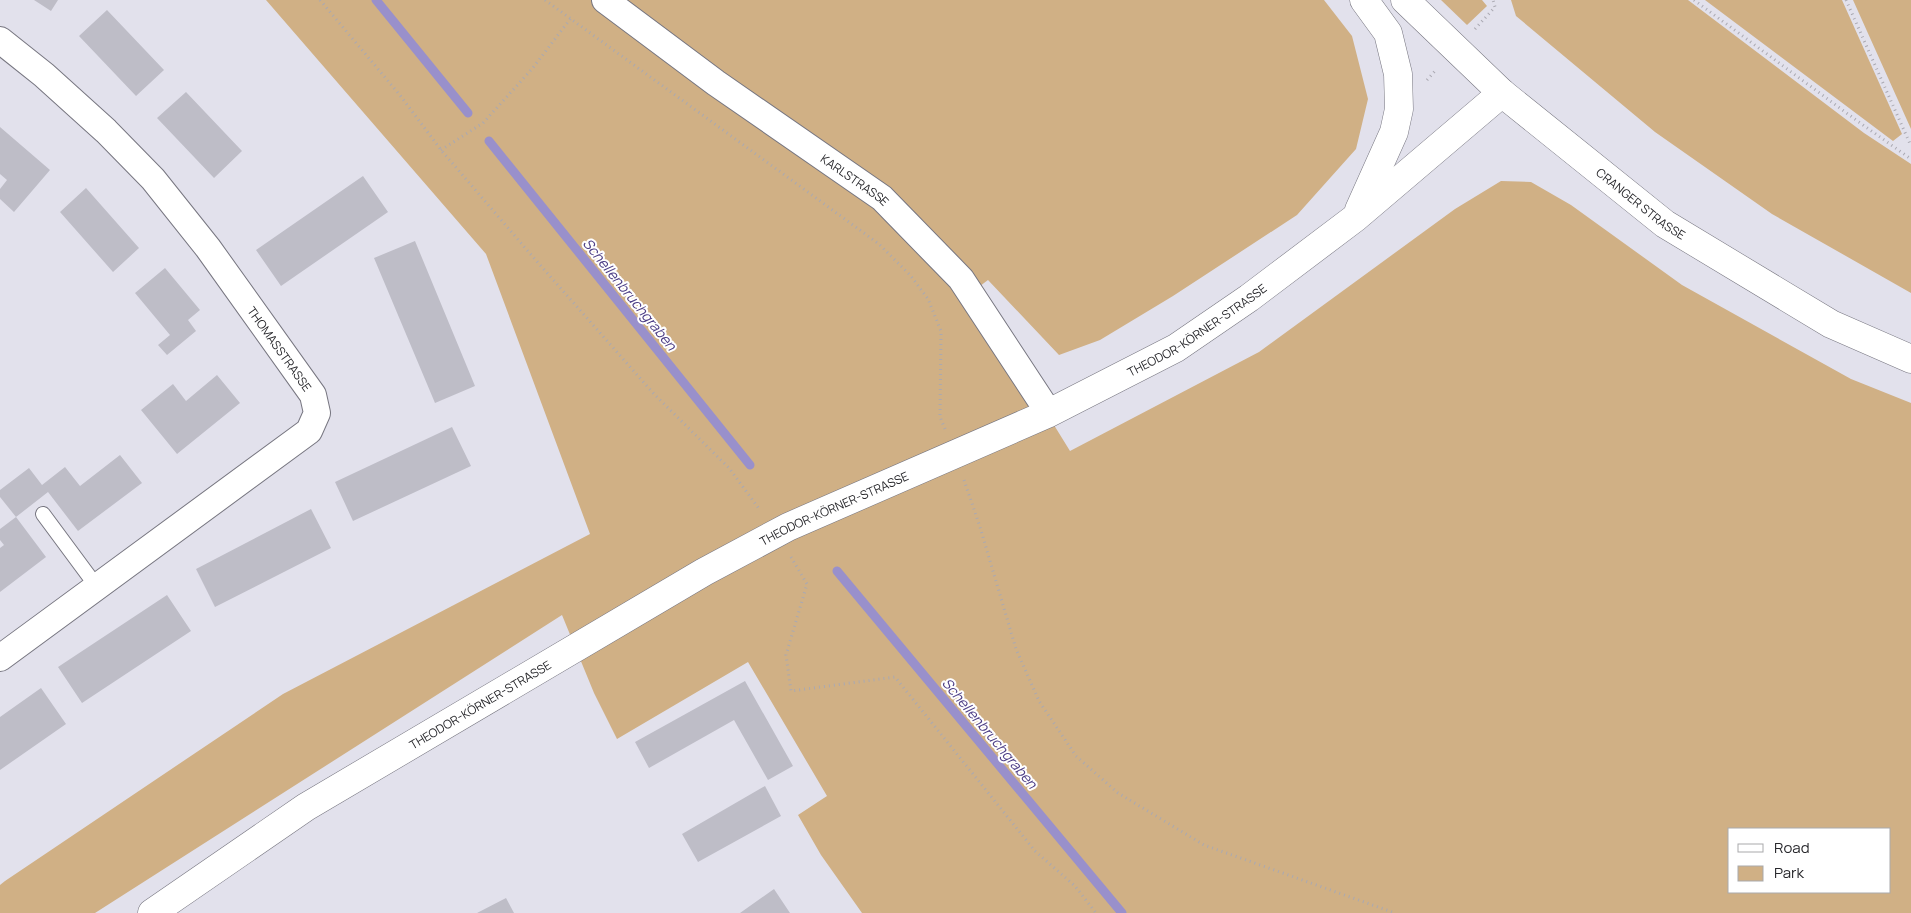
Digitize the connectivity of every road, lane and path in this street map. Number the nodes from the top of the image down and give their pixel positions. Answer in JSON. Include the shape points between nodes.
{"nodes":[{"id":1,"x":320,"y":0,"type":"edge"},
{"id":2,"x":545,"y":0,"type":"edge"},
{"id":3,"x":605,"y":0,"type":"edge"},
{"id":4,"x":1364,"y":0,"type":"edge"},
{"id":5,"x":1405,"y":0,"type":"edge"},
{"id":6,"x":1694,"y":0,"type":"edge"},
{"id":7,"x":1846,"y":0,"type":"edge"},
{"id":8,"x":570,"y":18,"type":"junction"},
{"id":9,"x":0,"y":40,"type":"edge"},
{"id":10,"x":1502,"y":93,"type":"junction"},
{"id":11,"x":1911,"y":146,"type":"edge"},
{"id":12,"x":442,"y":150,"type":"junction"},
{"id":13,"x":1911,"y":159,"type":"edge"},
{"id":14,"x":1355,"y":218,"type":"junction"},
{"id":15,"x":1911,"y":359,"type":"edge"},
{"id":16,"x":1049,"y":413,"type":"junction"},
{"id":17,"x":954,"y":453,"type":"junction"},
{"id":18,"x":43,"y":514,"type":"dead end"},
{"id":19,"x":776,"y":533,"type":"junction"},
{"id":20,"x":97,"y":587,"type":"junction"},
{"id":21,"x":0,"y":658,"type":"edge"},
{"id":22,"x":152,"y":913,"type":"edge"},
{"id":23,"x":1096,"y":913,"type":"edge"},
{"id":24,"x":1394,"y":913,"type":"edge"}],
"edges":[{"from":1,"to":12,"type":"path","via":[[400,94]]},
{"from":2,"to":8,"type":"path"},
{"from":3,"to":16,"type":"street","name":"KARLSTRASSE","via":[[716,83],[882,198],[961,279]]},
{"from":4,"to":14,"type":"main road","via":[[1388,33],[1398,74],[1399,109],[1394,132]]},
{"from":5,"to":10,"type":"main road","name":"CRANGER STRASSE"},
{"from":6,"to":13,"type":"path"},
{"from":7,"to":11,"type":"path"},
{"from":8,"to":12,"type":"path","via":[[532,69],[483,123]]},
{"from":8,"to":17,"type":"path","via":[[879,244],[910,275],[928,299],[941,331],[940,417]]},
{"from":9,"to":20,"type":"street","name":"THOMASSTRASSE","via":[[51,81],[153,179],[208,248],[313,395],[317,413],[309,431]]},
{"from":10,"to":14,"type":"main road","name":"THEODOR-KÖRNER-STRASSE"},
{"from":10,"to":15,"type":"main road","name":"CRANGER STRASSE","via":[[1665,224],[1831,324]]},
{"from":12,"to":19,"type":"path","via":[[654,394],[729,468]]},
{"from":14,"to":16,"type":"main road","name":"THEODOR-KÖRNER-STRASSE","via":[[1176,348]]},
{"from":16,"to":17,"type":"main road","name":"THEODOR-KÖRNER-STRASSE"},
{"from":17,"to":19,"type":"main road","name":"THEODOR-KÖRNER-STRASSE"},
{"from":17,"to":24,"type":"path","via":[[1016,649],[1039,701],[1076,756],[1118,793],[1204,845]]},
{"from":18,"to":20,"type":"lane"},
{"from":19,"to":22,"type":"main road","name":"THEODOR-KÖRNER-STRASSE","via":[[587,640],[306,807]]},
{"from":19,"to":23,"type":"path","via":[[808,584],[786,655],[791,691],[895,677],[1035,851],[1075,886]]},
{"from":20,"to":21,"type":"street","name":"THOMASSTRASSE"}]}
